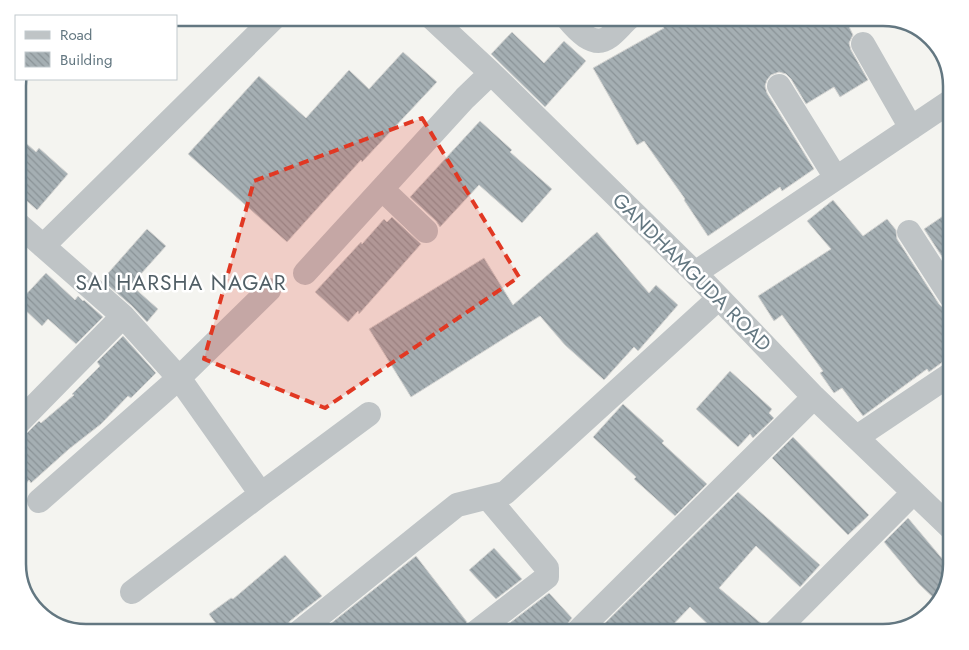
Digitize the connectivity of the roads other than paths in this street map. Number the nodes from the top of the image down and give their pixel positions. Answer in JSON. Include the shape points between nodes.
{"nodes":[{"id":1,"x":266,"y":26,"type":"edge"},
{"id":2,"x":441,"y":26,"type":"edge"},
{"id":3,"x":574,"y":26,"type":"edge"},
{"id":4,"x":621,"y":26,"type":"edge"},
{"id":5,"x":863,"y":44,"type":"dead end"},
{"id":6,"x":491,"y":73,"type":"junction"},
{"id":7,"x":779,"y":86,"type":"dead end"},
{"id":8,"x":943,"y":107,"type":"edge"},
{"id":9,"x":910,"y":128,"type":"junction"},
{"id":10,"x":836,"y":178,"type":"junction"},
{"id":11,"x":382,"y":189,"type":"junction"},
{"id":12,"x":26,"y":231,"type":"edge"},
{"id":13,"x":426,"y":231,"type":"dead end"},
{"id":14,"x":909,"y":232,"type":"dead end"},
{"id":15,"x":43,"y":246,"type":"junction"},
{"id":16,"x":695,"y":272,"type":"junction"},
{"id":17,"x":305,"y":273,"type":"dead end"},
{"id":18,"x":943,"y":283,"type":"edge"},
{"id":19,"x":269,"y":290,"type":"dead end"},
{"id":20,"x":719,"y":298,"type":"junction"},
{"id":21,"x":123,"y":316,"type":"junction"},
{"id":22,"x":180,"y":378,"type":"junction"},
{"id":23,"x":943,"y":380,"type":"edge"},
{"id":24,"x":814,"y":397,"type":"junction"},
{"id":25,"x":26,"y":408,"type":"edge"},
{"id":26,"x":369,"y":414,"type":"dead end"},
{"id":27,"x":857,"y":437,"type":"junction"},
{"id":28,"x":913,"y":492,"type":"junction"},
{"id":29,"x":261,"y":494,"type":"junction"},
{"id":30,"x":488,"y":498,"type":"junction"},
{"id":31,"x":39,"y":501,"type":"dead end"},
{"id":32,"x":943,"y":520,"type":"edge"},
{"id":33,"x":132,"y":592,"type":"dead end"},
{"id":34,"x":309,"y":624,"type":"edge"},
{"id":35,"x":486,"y":624,"type":"edge"},
{"id":36,"x":585,"y":624,"type":"edge"},
{"id":37,"x":783,"y":624,"type":"edge"}],
"edges":[{"from":1,"to":15,"type":"street"},
{"from":2,"to":6,"type":"street","name":"GANDHAMGUDA ROAD"},
{"from":3,"to":4,"type":"street","via":[[588,38],[600,41],[609,38]]},
{"from":5,"to":9,"type":"street"},
{"from":6,"to":11,"type":"street"},
{"from":6,"to":16,"type":"street","name":"GANDHAMGUDA ROAD"},
{"from":7,"to":10,"type":"street"},
{"from":8,"to":9,"type":"street"},
{"from":9,"to":10,"type":"street"},
{"from":10,"to":16,"type":"street"},
{"from":11,"to":13,"type":"street"},
{"from":11,"to":17,"type":"street"},
{"from":12,"to":15,"type":"street"},
{"from":14,"to":18,"type":"street"},
{"from":15,"to":21,"type":"street"},
{"from":16,"to":20,"type":"street","name":"GANDHAMGUDA ROAD"},
{"from":19,"to":22,"type":"street"},
{"from":20,"to":24,"type":"street","name":"GANDHAMGUDA ROAD"},
{"from":20,"to":30,"type":"street","via":[[505,493]]},
{"from":21,"to":22,"type":"street"},
{"from":21,"to":25,"type":"street"},
{"from":22,"to":29,"type":"street"},
{"from":22,"to":31,"type":"street"},
{"from":23,"to":27,"type":"street"},
{"from":24,"to":27,"type":"street","name":"GANDHAMGUDA ROAD"},
{"from":24,"to":36,"type":"street"},
{"from":26,"to":29,"type":"street"},
{"from":27,"to":28,"type":"street","name":"GANDHAMGUDA ROAD"},
{"from":28,"to":32,"type":"street","name":"GANDHAMGUDA ROAD"},
{"from":28,"to":37,"type":"street"},
{"from":29,"to":33,"type":"street"},
{"from":30,"to":34,"type":"street","via":[[457,505]]},
{"from":30,"to":35,"type":"street","via":[[547,568],[547,577]]}]}
